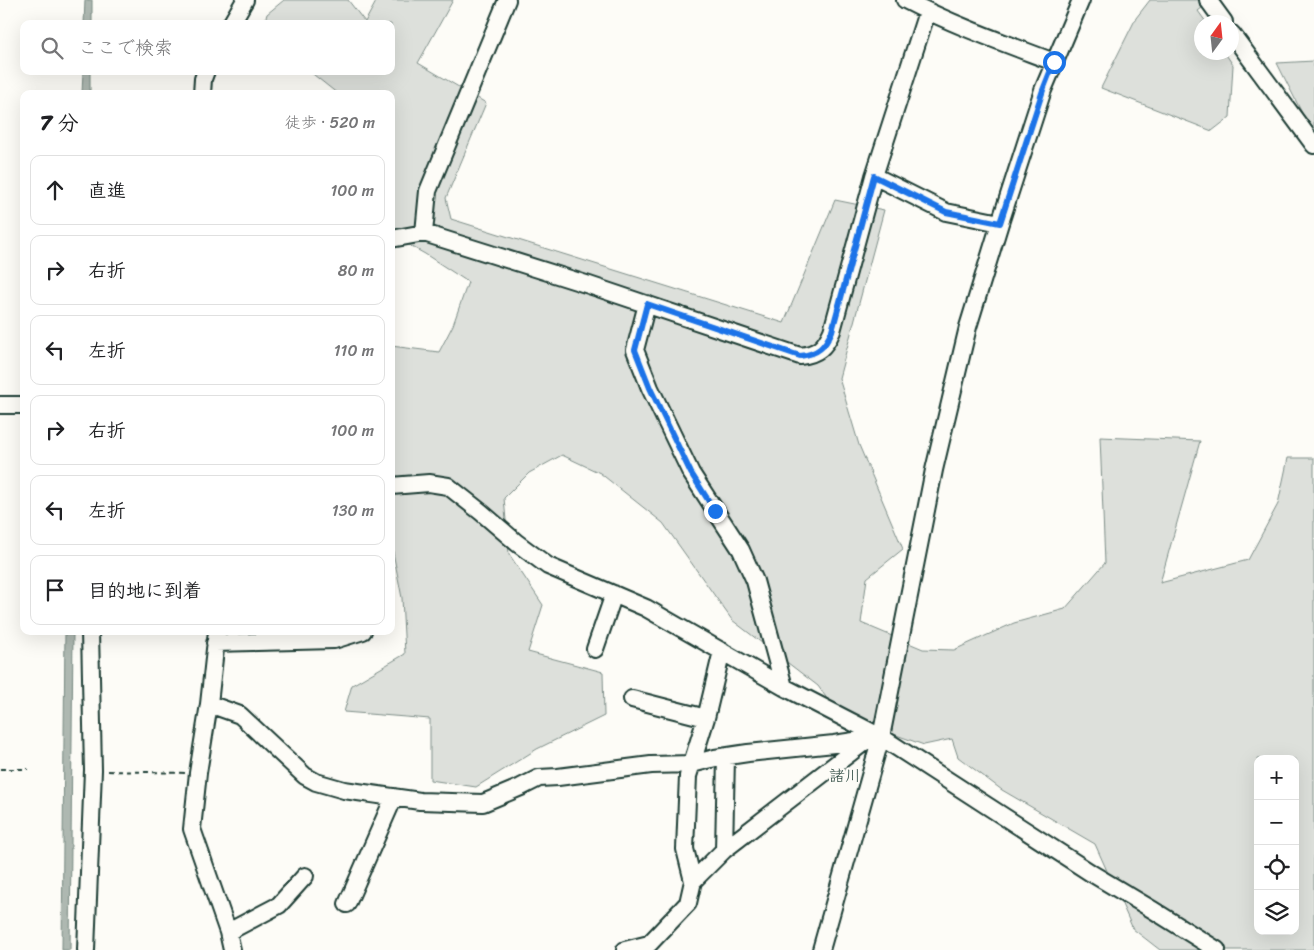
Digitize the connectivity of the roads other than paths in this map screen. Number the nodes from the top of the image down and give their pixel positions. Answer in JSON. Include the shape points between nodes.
{"nodes":[{"id":1,"x":245,"y":0,"type":"edge"},
{"id":2,"x":507,"y":0,"type":"edge"},
{"id":3,"x":905,"y":0,"type":"edge"},
{"id":4,"x":1081,"y":0,"type":"edge"},
{"id":5,"x":1208,"y":0,"type":"edge"},
{"id":6,"x":928,"y":12,"type":"junction"},
{"id":7,"x":1219,"y":15,"type":"edge"},
{"id":8,"x":233,"y":20,"type":"edge"},
{"id":9,"x":1239,"y":43,"type":"edge"},
{"id":10,"x":1054,"y":62,"type":"junction"},
{"id":11,"x":204,"y":75,"type":"edge"},
{"id":12,"x":202,"y":90,"type":"edge"},
{"id":13,"x":1314,"y":145,"type":"edge"},
{"id":14,"x":874,"y":176,"type":"junction"},
{"id":15,"x":1000,"y":223,"type":"junction"},
{"id":16,"x":424,"y":233,"type":"junction"},
{"id":17,"x":395,"y":238,"type":"edge"},
{"id":18,"x":647,"y":304,"type":"junction"},
{"id":19,"x":0,"y":405,"type":"edge"},
{"id":20,"x":20,"y":405,"type":"edge"},
{"id":21,"x":395,"y":486,"type":"edge"},
{"id":22,"x":614,"y":594,"type":"junction"},
{"id":23,"x":90,"y":635,"type":"edge"},
{"id":24,"x":350,"y":635,"type":"edge"},
{"id":25,"x":216,"y":637,"type":"edge"},
{"id":26,"x":595,"y":649,"type":"dead end"},
{"id":27,"x":722,"y":651,"type":"junction"},
{"id":28,"x":784,"y":687,"type":"junction"},
{"id":29,"x":632,"y":699,"type":"dead end"},
{"id":30,"x":209,"y":704,"type":"junction"},
{"id":31,"x":706,"y":718,"type":"junction"},
{"id":32,"x":875,"y":738,"type":"junction"},
{"id":33,"x":726,"y":756,"type":"junction"},
{"id":34,"x":692,"y":764,"type":"junction"},
{"id":35,"x":394,"y":797,"type":"junction"},
{"id":36,"x":724,"y":850,"type":"junction"},
{"id":37,"x":305,"y":876,"type":"dead end"},
{"id":38,"x":693,"y":881,"type":"junction"},
{"id":39,"x":347,"y":904,"type":"dead end"},
{"id":40,"x":228,"y":932,"type":"junction"},
{"id":41,"x":86,"y":950,"type":"edge"},
{"id":42,"x":232,"y":950,"type":"edge"},
{"id":43,"x":625,"y":950,"type":"edge"},
{"id":44,"x":821,"y":950,"type":"edge"},
{"id":45,"x":1217,"y":950,"type":"edge"}],
"edges":[{"from":1,"to":8,"type":"street"},
{"from":2,"to":16,"type":"street","via":[[428,191]]},
{"from":3,"to":6,"type":"street"},
{"from":4,"to":10,"type":"street"},
{"from":5,"to":7,"type":"street"},
{"from":6,"to":10,"type":"street"},
{"from":6,"to":14,"type":"street"},
{"from":9,"to":13,"type":"street"},
{"from":10,"to":15,"type":"street"},
{"from":11,"to":12,"type":"street"},
{"from":14,"to":15,"type":"street","via":[[946,212]]},
{"from":14,"to":18,"type":"street","via":[[832,331],[826,344],[812,355],[800,356]]},
{"from":15,"to":32,"type":"street","via":[[968,327]]},
{"from":16,"to":17,"type":"street"},
{"from":16,"to":18,"type":"street"},
{"from":18,"to":28,"type":"street","via":[[635,350],[691,473],[741,550],[755,581]]},
{"from":19,"to":20,"type":"street"},
{"from":21,"to":22,"type":"street","via":[[429,483],[448,486],[548,566]]},
{"from":22,"to":26,"type":"street"},
{"from":22,"to":27,"type":"street","via":[[646,608]]},
{"from":23,"to":41,"type":"street","via":[[93,770]]},
{"from":24,"to":25,"type":"street","via":[[334,640]]},
{"from":25,"to":30,"type":"street"},
{"from":27,"to":28,"type":"street"},
{"from":27,"to":31,"type":"street"},
{"from":28,"to":32,"type":"street"},
{"from":29,"to":31,"type":"street"},
{"from":30,"to":35,"type":"street","via":[[240,716],[305,776],[316,782],[344,790]]},
{"from":30,"to":40,"type":"street","via":[[192,829]]},
{"from":31,"to":34,"type":"street"},
{"from":32,"to":33,"type":"street"},
{"from":32,"to":36,"type":"street"},
{"from":32,"to":44,"type":"street"},
{"from":32,"to":45,"type":"street"},
{"from":33,"to":34,"type":"street"},
{"from":33,"to":36,"type":"street"},
{"from":34,"to":35,"type":"street","via":[[651,765],[539,778],[483,803]]},
{"from":34,"to":38,"type":"street","via":[[688,776],[686,848]]},
{"from":35,"to":39,"type":"street"},
{"from":36,"to":38,"type":"street"},
{"from":37,"to":40,"type":"street","via":[[279,905]]},
{"from":38,"to":43,"type":"street","via":[[688,903],[649,944]]},
{"from":40,"to":42,"type":"street"}]}
